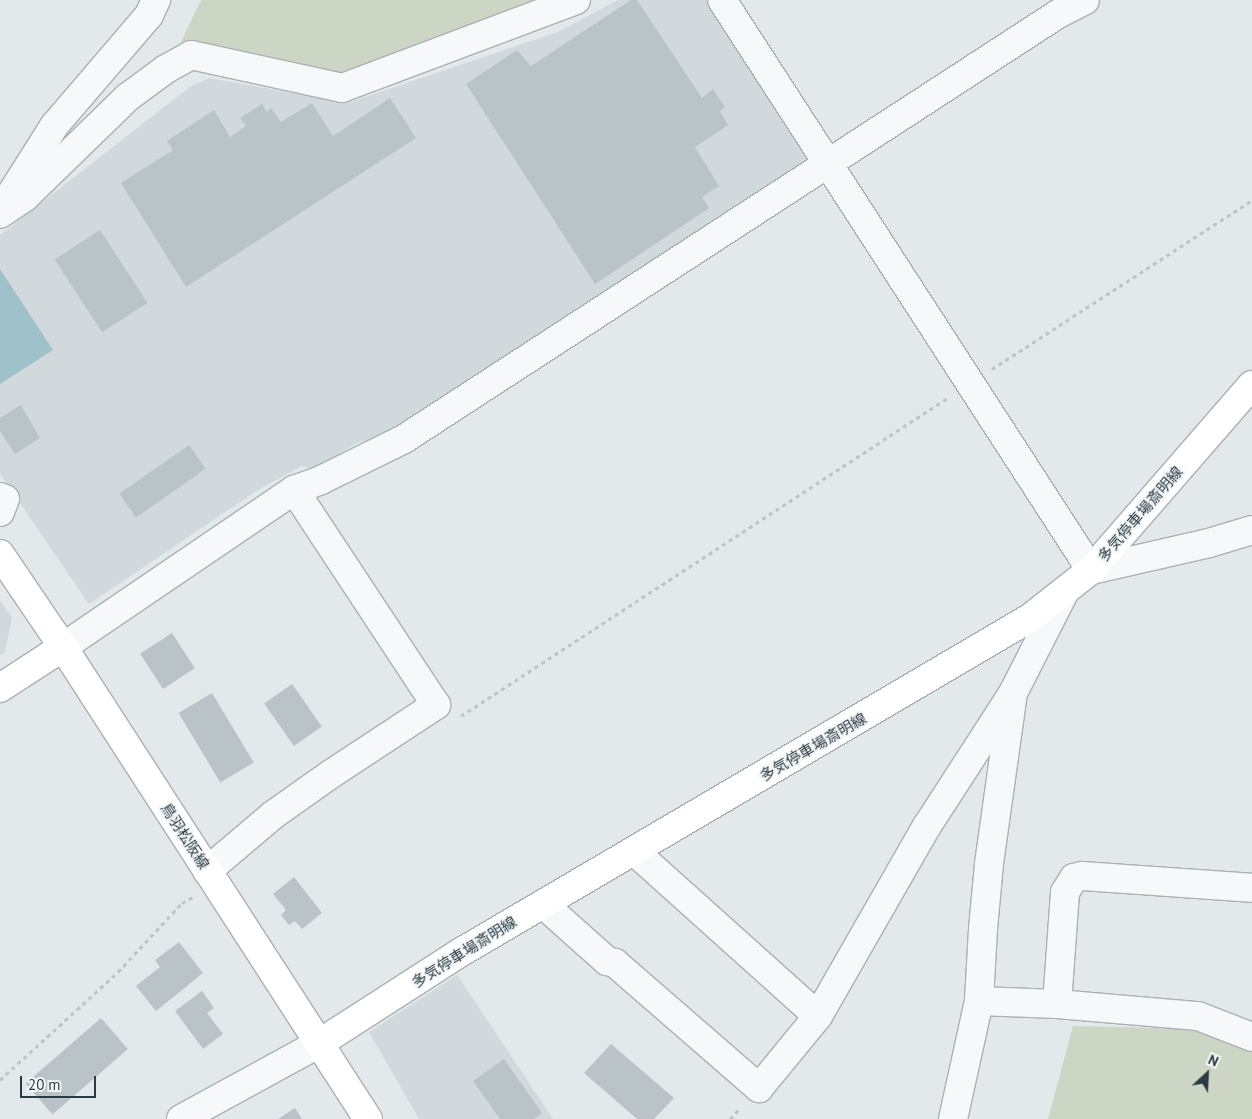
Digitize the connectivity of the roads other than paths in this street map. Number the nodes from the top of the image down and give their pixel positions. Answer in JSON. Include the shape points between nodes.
{"nodes":[{"id":1,"x":156,"y":0,"type":"edge"},
{"id":2,"x":576,"y":0,"type":"edge"},
{"id":3,"x":722,"y":0,"type":"edge"},
{"id":4,"x":1085,"y":0,"type":"edge"},
{"id":5,"x":1053,"y":7,"type":"edge"},
{"id":6,"x":828,"y":165,"type":"junction"},
{"id":7,"x":0,"y":213,"type":"edge"},
{"id":8,"x":1252,"y":385,"type":"edge"},
{"id":9,"x":294,"y":490,"type":"junction"},
{"id":10,"x":0,"y":497,"type":"edge"},
{"id":11,"x":0,"y":512,"type":"edge"},
{"id":12,"x":1252,"y":530,"type":"edge"},
{"id":13,"x":0,"y":554,"type":"edge"},
{"id":14,"x":1091,"y":570,"type":"junction"},
{"id":15,"x":1064,"y":593,"type":"junction"},
{"id":16,"x":63,"y":647,"type":"junction"},
{"id":17,"x":0,"y":688,"type":"edge"},
{"id":18,"x":1013,"y":693,"type":"junction"},
{"id":19,"x":634,"y":851,"type":"junction"},
{"id":20,"x":212,"y":878,"type":"junction"},
{"id":21,"x":1252,"y":888,"type":"edge"},
{"id":22,"x":543,"y":904,"type":"junction"},
{"id":23,"x":979,"y":1001,"type":"junction"},
{"id":24,"x":1058,"y":1004,"type":"junction"},
{"id":25,"x":818,"y":1016,"type":"junction"},
{"id":26,"x":1252,"y":1037,"type":"edge"},
{"id":27,"x":320,"y":1043,"type":"junction"},
{"id":28,"x":181,"y":1119,"type":"edge"},
{"id":29,"x":368,"y":1119,"type":"edge"},
{"id":30,"x":953,"y":1119,"type":"edge"}],
"edges":[{"from":1,"to":7,"type":"street","via":[[149,15],[54,126]]},
{"from":2,"to":7,"type":"street","via":[[342,88],[191,54],[128,97],[24,197]]},
{"from":3,"to":6,"type":"street"},
{"from":4,"to":5,"type":"street"},
{"from":5,"to":6,"type":"street"},
{"from":6,"to":9,"type":"street","via":[[404,439],[322,480]]},
{"from":6,"to":14,"type":"street"},
{"from":8,"to":14,"type":"main road","name":"多気停車場斎明線"},
{"from":9,"to":16,"type":"street"},
{"from":9,"to":20,"type":"street","via":[[436,705],[273,815]]},
{"from":10,"to":11,"type":"street","via":[[5,499]]},
{"from":12,"to":14,"type":"street"},
{"from":13,"to":16,"type":"main road","name":"鳥羽松阪線"},
{"from":14,"to":15,"type":"main road","name":"多気停車場斎明線"},
{"from":15,"to":18,"type":"street"},
{"from":15,"to":19,"type":"main road","name":"多気停車場斎明線","via":[[1022,623]]},
{"from":16,"to":17,"type":"main road"},
{"from":16,"to":20,"type":"main road","name":"鳥羽松阪線"},
{"from":18,"to":23,"type":"street","via":[[989,864]]},
{"from":18,"to":25,"type":"street","via":[[926,826]]},
{"from":19,"to":22,"type":"main road","name":"多気停車場斎明線"},
{"from":19,"to":25,"type":"street"},
{"from":20,"to":27,"type":"main road","name":"鳥羽松阪線"},
{"from":21,"to":24,"type":"street","via":[[1074,878],[1065,892]]},
{"from":22,"to":25,"type":"street","via":[[759,1088]]},
{"from":22,"to":27,"type":"main road","name":"多気停車場斎明線"},
{"from":23,"to":24,"type":"street"},
{"from":23,"to":30,"type":"street"},
{"from":24,"to":26,"type":"street","via":[[1198,1016]]},
{"from":27,"to":28,"type":"street"},
{"from":27,"to":29,"type":"main road","name":"鳥羽松阪線"}]}
